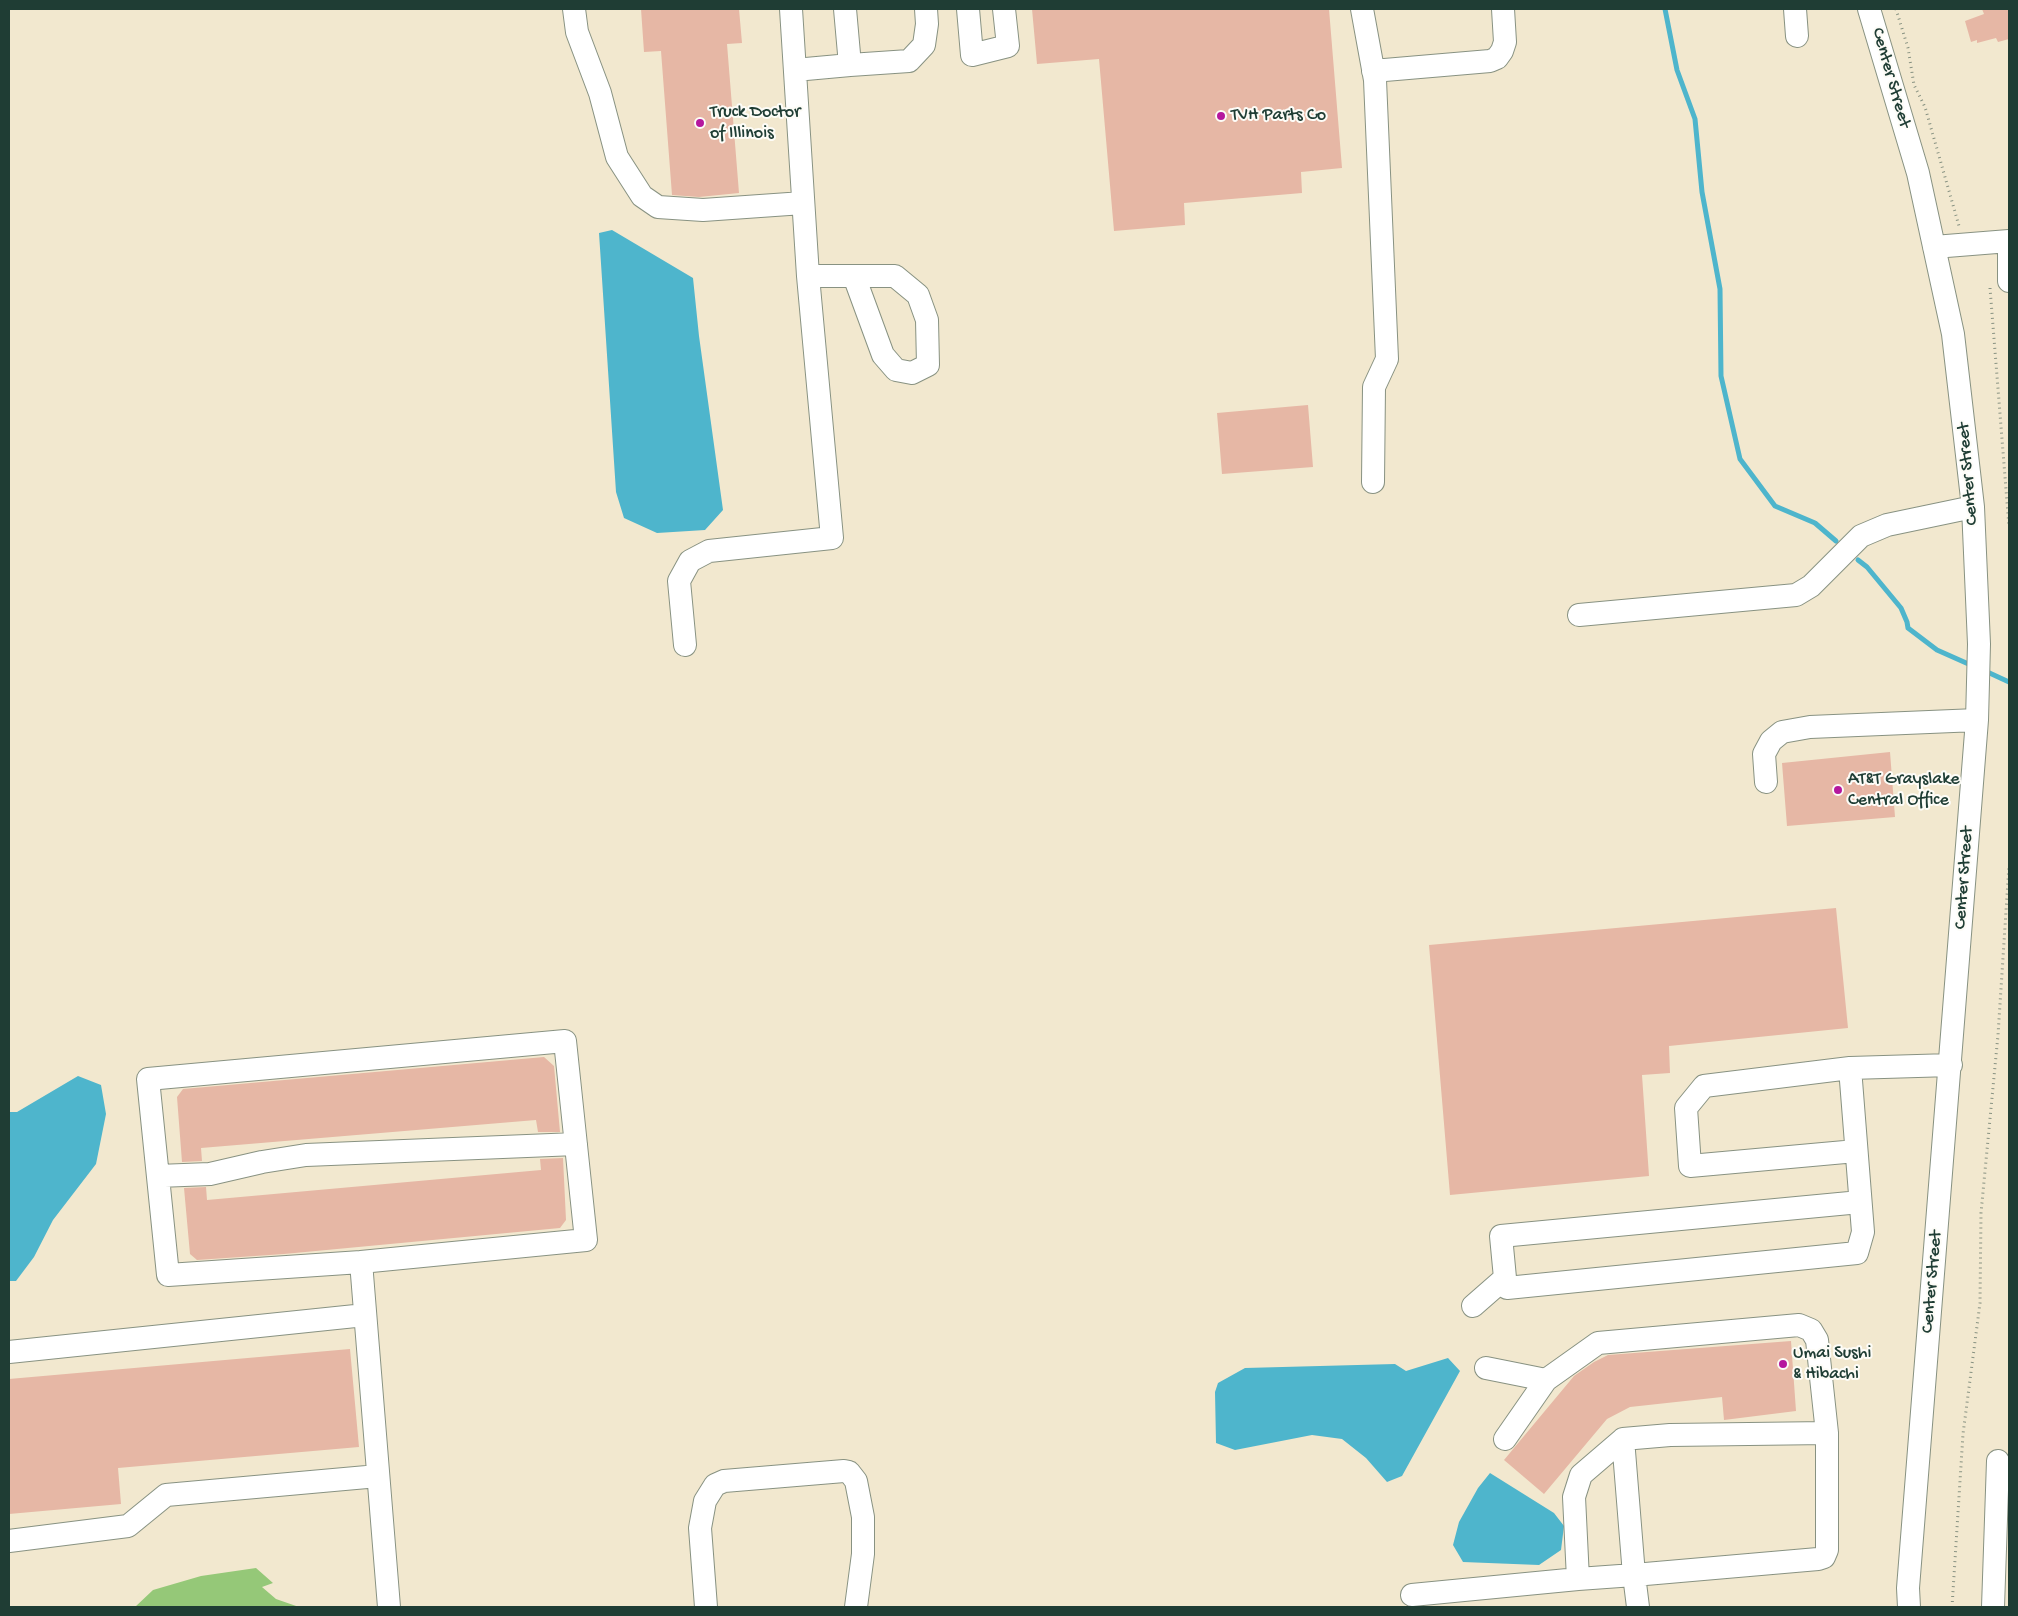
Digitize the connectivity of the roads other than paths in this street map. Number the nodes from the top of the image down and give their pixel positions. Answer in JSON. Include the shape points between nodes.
{"nodes":[{"id":1,"x":574,"y":9,"type":"edge"},
{"id":2,"x":791,"y":9,"type":"edge"},
{"id":3,"x":846,"y":9,"type":"edge"},
{"id":4,"x":926,"y":9,"type":"edge"},
{"id":5,"x":968,"y":9,"type":"edge"},
{"id":6,"x":1004,"y":9,"type":"edge"},
{"id":7,"x":1362,"y":9,"type":"edge"},
{"id":8,"x":1502,"y":9,"type":"edge"},
{"id":9,"x":1795,"y":9,"type":"edge"},
{"id":10,"x":1869,"y":9,"type":"edge"},
{"id":11,"x":1797,"y":36,"type":"dead end"},
{"id":12,"x":850,"y":65,"type":"junction"},
{"id":13,"x":795,"y":70,"type":"junction"},
{"id":14,"x":1373,"y":71,"type":"junction"},
{"id":15,"x":803,"y":204,"type":"junction"},
{"id":16,"x":2009,"y":241,"type":"edge"},
{"id":17,"x":1934,"y":247,"type":"junction"},
{"id":18,"x":808,"y":276,"type":"junction"},
{"id":19,"x":854,"y":276,"type":"dead end"},
{"id":20,"x":2009,"y":282,"type":"edge"},
{"id":21,"x":1373,"y":482,"type":"dead end"},
{"id":22,"x":1973,"y":507,"type":"junction"},
{"id":23,"x":1579,"y":615,"type":"dead end"},
{"id":24,"x":686,"y":645,"type":"dead end"},
{"id":25,"x":1977,"y":720,"type":"junction"},
{"id":26,"x":1766,"y":782,"type":"dead end"},
{"id":27,"x":1951,"y":1065,"type":"junction"},
{"id":28,"x":1850,"y":1068,"type":"junction"},
{"id":29,"x":576,"y":1144,"type":"junction"},
{"id":30,"x":1856,"y":1151,"type":"junction"},
{"id":31,"x":158,"y":1176,"type":"junction"},
{"id":32,"x":1860,"y":1202,"type":"junction"},
{"id":33,"x":361,"y":1262,"type":"junction"},
{"id":34,"x":1505,"y":1278,"type":"junction"},
{"id":35,"x":1473,"y":1306,"type":"dead end"},
{"id":36,"x":365,"y":1315,"type":"junction"},
{"id":37,"x":9,"y":1352,"type":"edge"},
{"id":38,"x":1486,"y":1368,"type":"dead end"},
{"id":39,"x":1546,"y":1380,"type":"junction"},
{"id":40,"x":1828,"y":1433,"type":"junction"},
{"id":41,"x":1505,"y":1439,"type":"dead end"},
{"id":42,"x":1623,"y":1439,"type":"junction"},
{"id":43,"x":1998,"y":1461,"type":"dead end"},
{"id":44,"x":378,"y":1476,"type":"junction"},
{"id":45,"x":9,"y":1541,"type":"edge"},
{"id":46,"x":1634,"y":1575,"type":"junction"},
{"id":47,"x":1578,"y":1579,"type":"junction"},
{"id":48,"x":1412,"y":1595,"type":"dead end"},
{"id":49,"x":389,"y":1607,"type":"edge"},
{"id":50,"x":706,"y":1607,"type":"edge"},
{"id":51,"x":856,"y":1607,"type":"edge"},
{"id":52,"x":1638,"y":1607,"type":"edge"},
{"id":53,"x":1908,"y":1607,"type":"edge"},
{"id":54,"x":1993,"y":1607,"type":"edge"}],
"edges":[{"from":1,"to":15,"type":"street","via":[[577,32],[600,93],[617,156],[642,196],[658,207],[703,210]]},
{"from":2,"to":13,"type":"street"},
{"from":3,"to":12,"type":"street"},
{"from":4,"to":12,"type":"street","via":[[924,45],[910,61]]},
{"from":5,"to":6,"type":"street","via":[[972,55],[1008,46]]},
{"from":7,"to":14,"type":"street"},
{"from":8,"to":14,"type":"street","via":[[1505,42],[1497,58]]},
{"from":9,"to":11,"type":"street"},
{"from":10,"to":17,"type":"street","name":"Center Street","via":[[1918,172]]},
{"from":12,"to":13,"type":"street"},
{"from":13,"to":15,"type":"street"},
{"from":14,"to":21,"type":"street","via":[[1387,359],[1374,387]]},
{"from":15,"to":18,"type":"street"},
{"from":16,"to":17,"type":"street"},
{"from":16,"to":20,"type":"street"},
{"from":17,"to":22,"type":"street","name":"Center Street","via":[[1953,334]]},
{"from":18,"to":19,"type":"street"},
{"from":18,"to":24,"type":"street","via":[[832,538],[709,551],[690,562],[679,580]]},
{"from":22,"to":23,"type":"street","via":[[1887,525],[1862,536],[1811,586],[1796,595]]},
{"from":22,"to":25,"type":"street","name":"Center Street","via":[[1979,644]]},
{"from":25,"to":26,"type":"street","via":[[1810,727],[1782,732],[1770,741],[1764,754]]},
{"from":25,"to":27,"type":"street","name":"Center Street"},
{"from":27,"to":28,"type":"street"},
{"from":27,"to":53,"type":"street","name":"Center Street"},
{"from":28,"to":30,"type":"street"},
{"from":28,"to":30,"type":"street","via":[[1704,1086],[1686,1108],[1690,1166]]},
{"from":29,"to":31,"type":"street","via":[[306,1155],[210,1174]]},
{"from":29,"to":31,"type":"street","via":[[566,1041],[148,1079]]},
{"from":29,"to":33,"type":"street","via":[[586,1240]]},
{"from":30,"to":32,"type":"street"},
{"from":31,"to":33,"type":"street","via":[[168,1275]]},
{"from":32,"to":34,"type":"street","via":[[1501,1236]]},
{"from":32,"to":34,"type":"street","via":[[1863,1232],[1857,1254],[1507,1288]]},
{"from":33,"to":36,"type":"street"},
{"from":34,"to":35,"type":"street"},
{"from":36,"to":37,"type":"street"},
{"from":36,"to":44,"type":"street"},
{"from":38,"to":39,"type":"street"},
{"from":39,"to":40,"type":"street","via":[[1598,1342],[1799,1325],[1811,1330],[1817,1340]]},
{"from":39,"to":41,"type":"street"},
{"from":40,"to":42,"type":"street","via":[[1670,1435]]},
{"from":40,"to":46,"type":"street","via":[[1828,1550],[1824,1557]]},
{"from":42,"to":46,"type":"street"},
{"from":42,"to":47,"type":"street","via":[[1581,1475],[1578,1482],[1574,1497]]},
{"from":43,"to":54,"type":"street"},
{"from":44,"to":45,"type":"street","via":[[166,1495],[128,1526]]},
{"from":44,"to":49,"type":"street"},
{"from":46,"to":47,"type":"street"},
{"from":46,"to":52,"type":"street"},
{"from":47,"to":48,"type":"street"},
{"from":50,"to":51,"type":"street","via":[[701,1516],[715,1484],[844,1471],[856,1481],[863,1517],[863,1554]]}]}
